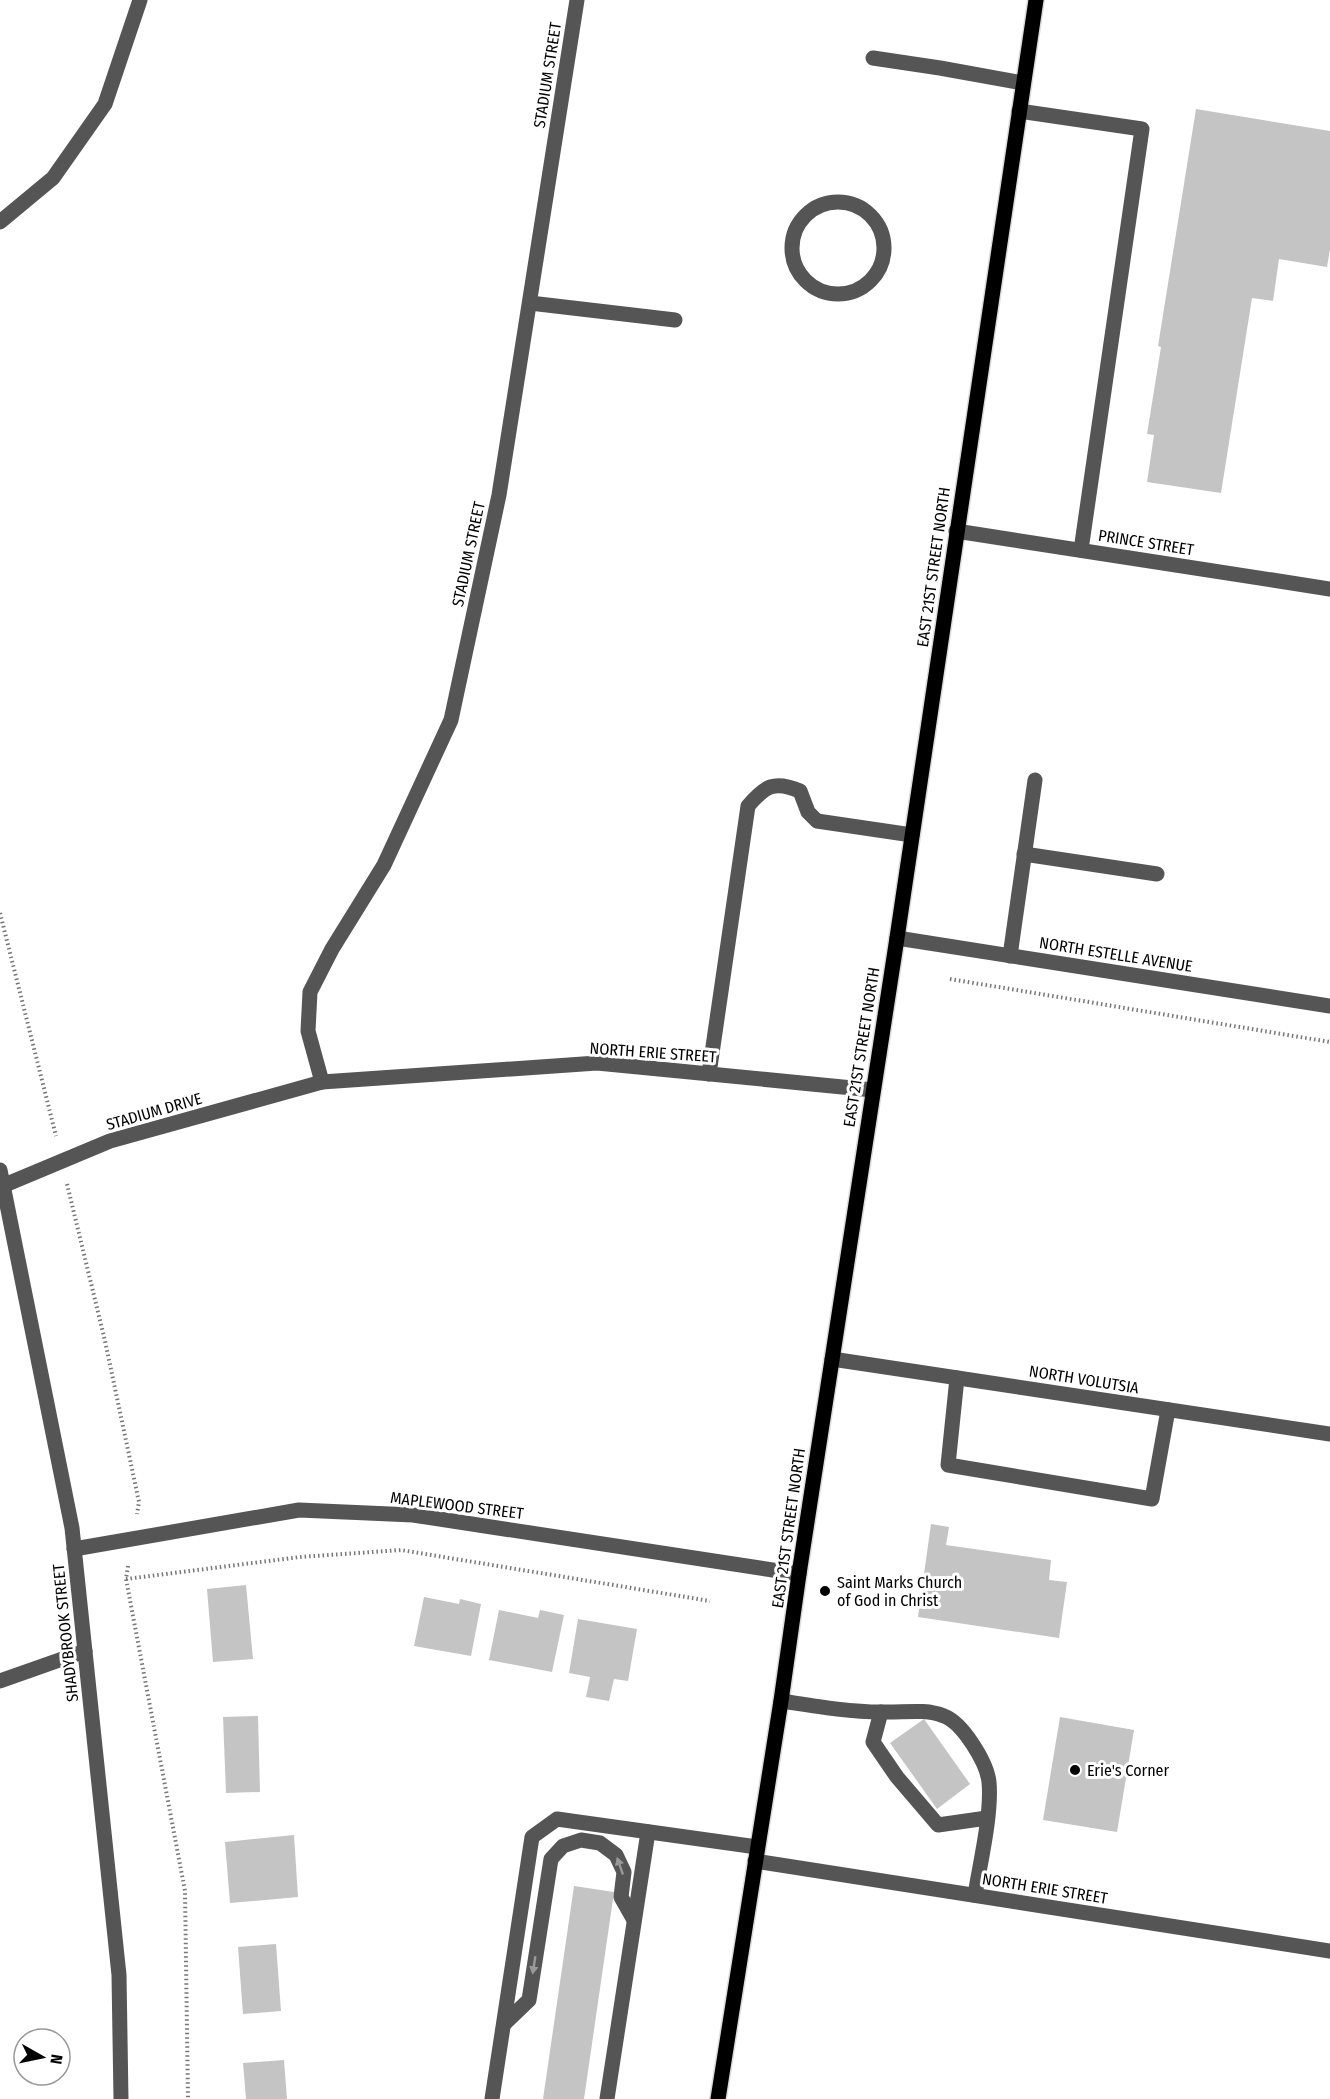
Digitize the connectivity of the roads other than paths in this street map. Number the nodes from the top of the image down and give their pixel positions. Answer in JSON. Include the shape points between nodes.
{"nodes":[{"id":1,"x":140,"y":0,"type":"edge"},
{"id":2,"x":578,"y":0,"type":"edge"},
{"id":3,"x":1036,"y":0,"type":"edge"},
{"id":4,"x":873,"y":58,"type":"dead end"},
{"id":5,"x":1023,"y":83,"type":"junction"},
{"id":6,"x":1019,"y":111,"type":"junction"},
{"id":7,"x":803,"y":217,"type":"joint"},
{"id":8,"x":0,"y":222,"type":"edge"},
{"id":9,"x":530,"y":303,"type":"junction"},
{"id":10,"x":675,"y":320,"type":"dead end"},
{"id":11,"x":956,"y":531,"type":"junction"},
{"id":12,"x":1081,"y":550,"type":"junction"},
{"id":13,"x":1330,"y":589,"type":"edge"},
{"id":14,"x":1035,"y":780,"type":"dead end"},
{"id":15,"x":912,"y":835,"type":"junction"},
{"id":16,"x":1024,"y":854,"type":"junction"},
{"id":17,"x":1156,"y":874,"type":"dead end"},
{"id":18,"x":897,"y":938,"type":"junction"},
{"id":19,"x":1010,"y":956,"type":"junction"},
{"id":20,"x":1330,"y":1006,"type":"edge"},
{"id":21,"x":709,"y":1074,"type":"junction"},
{"id":22,"x":322,"y":1082,"type":"junction"},
{"id":23,"x":873,"y":1090,"type":"junction"},
{"id":24,"x":0,"y":1170,"type":"edge"},
{"id":25,"x":2,"y":1186,"type":"edge"},
{"id":26,"x":832,"y":1359,"type":"junction"},
{"id":27,"x":957,"y":1377,"type":"junction"},
{"id":28,"x":1168,"y":1410,"type":"junction"},
{"id":29,"x":1330,"y":1434,"type":"edge"},
{"id":30,"x":74,"y":1549,"type":"junction"},
{"id":31,"x":799,"y":1574,"type":"junction"},
{"id":32,"x":85,"y":1651,"type":"junction"},
{"id":33,"x":0,"y":1681,"type":"edge"},
{"id":34,"x":782,"y":1701,"type":"junction"},
{"id":35,"x":881,"y":1713,"type":"junction"},
{"id":36,"x":987,"y":1818,"type":"junction"},
{"id":37,"x":648,"y":1832,"type":"junction"},
{"id":38,"x":756,"y":1854,"type":"junction"},
{"id":39,"x":975,"y":1895,"type":"junction"},
{"id":40,"x":634,"y":1920,"type":"junction"},
{"id":41,"x":1330,"y":1951,"type":"edge"},
{"id":42,"x":504,"y":2024,"type":"junction"},
{"id":43,"x":121,"y":2099,"type":"edge"},
{"id":44,"x":492,"y":2099,"type":"edge"},
{"id":45,"x":607,"y":2099,"type":"edge"},
{"id":46,"x":718,"y":2099,"type":"edge"}],
"edges":[{"from":1,"to":8,"type":"street","via":[[105,104],[53,178]]},
{"from":2,"to":9,"type":"street","name":"STADIUM STREET"},
{"from":3,"to":5,"type":"main road","name":"EAST 21ST STREET NORTH"},
{"from":4,"to":5,"type":"street"},
{"from":5,"to":6,"type":"main road","name":"EAST 21ST STREET NORTH"},
{"from":6,"to":11,"type":"main road","name":"EAST 21ST STREET NORTH"},
{"from":6,"to":12,"type":"street","via":[[1142,129]]},
{"from":7,"to":7,"type":"street","via":[[792,246],[794,261],[812,286],[840,294],[855,291],[878,272],[884,258],[880,228],[860,206],[830,202]]},
{"from":9,"to":10,"type":"street"},
{"from":9,"to":22,"type":"street","name":"STADIUM STREET","via":[[499,495],[451,720],[384,865],[332,948],[310,992],[308,1031]]},
{"from":11,"to":12,"type":"street","name":"PRINCE STREET"},
{"from":11,"to":15,"type":"main road","name":"EAST 21ST STREET NORTH"},
{"from":12,"to":13,"type":"street","name":"PRINCE STREET"},
{"from":14,"to":16,"type":"street"},
{"from":15,"to":18,"type":"main road","name":"EAST 21ST STREET NORTH"},
{"from":15,"to":21,"type":"street","via":[[817,821],[808,812],[800,791],[789,786],[774,785],[762,790],[748,806]]},
{"from":16,"to":17,"type":"street"},
{"from":16,"to":19,"type":"street"},
{"from":18,"to":19,"type":"street","name":"NORTH ESTELLE AVENUE"},
{"from":18,"to":23,"type":"main road","name":"EAST 21ST STREET NORTH"},
{"from":19,"to":20,"type":"street","name":"NORTH ESTELLE AVENUE"},
{"from":21,"to":22,"type":"street","name":"NORTH ERIE STREET","via":[[597,1063]]},
{"from":21,"to":23,"type":"street","name":"NORTH ERIE STREET"},
{"from":22,"to":25,"type":"street","name":"STADIUM DRIVE","via":[[110,1141]]},
{"from":23,"to":26,"type":"main road","name":"EAST 21ST STREET NORTH"},
{"from":24,"to":25,"type":"street","name":"SHADYBROOK STREET"},
{"from":25,"to":30,"type":"street","name":"SHADYBROOK STREET"},
{"from":26,"to":27,"type":"street","name":"NORTH VOLUTSIA"},
{"from":26,"to":31,"type":"main road","name":"EAST 21ST STREET NORTH"},
{"from":27,"to":28,"type":"street","name":"NORTH VOLUTSIA"},
{"from":27,"to":28,"type":"street","via":[[948,1465],[1152,1499]]},
{"from":28,"to":29,"type":"street","name":"NORTH VOLUTSIA"},
{"from":30,"to":31,"type":"street","name":"MAPLEWOOD STREET","via":[[299,1510],[413,1515]]},
{"from":30,"to":32,"type":"street","name":"SHADYBROOK STREET"},
{"from":31,"to":34,"type":"main road","name":"EAST 21ST STREET NORTH"},
{"from":32,"to":33,"type":"street"},
{"from":32,"to":43,"type":"street","name":"SHADYBROOK STREET","via":[[119,1975]]},
{"from":34,"to":35,"type":"street"},
{"from":34,"to":38,"type":"main road","name":"EAST 21ST STREET NORTH"},
{"from":35,"to":36,"type":"street","via":[[928,1711],[947,1716],[962,1730],[984,1763],[989,1781]]},
{"from":35,"to":36,"type":"street","via":[[873,1742],[938,1826]]},
{"from":36,"to":39,"type":"street"},
{"from":37,"to":38,"type":"street","name":"NORTH ERIE STREET"},
{"from":37,"to":40,"type":"street"},
{"from":37,"to":42,"type":"street","name":"NORTH ERIE STREET","via":[[557,1819],[532,1837]]},
{"from":38,"to":39,"type":"street","name":"NORTH ERIE STREET"},
{"from":38,"to":46,"type":"main road","name":"EAST 21ST STREET NORTH"},
{"from":39,"to":41,"type":"street","name":"NORTH ERIE STREET"},
{"from":40,"to":42,"type":"street","one_way":true,"via":[[621,1897],[624,1872],[616,1855],[600,1843],[581,1840],[563,1846],[551,1859],[529,2000]]},
{"from":40,"to":45,"type":"street"},
{"from":42,"to":44,"type":"street","name":"NORTH ERIE STREET"}]}
